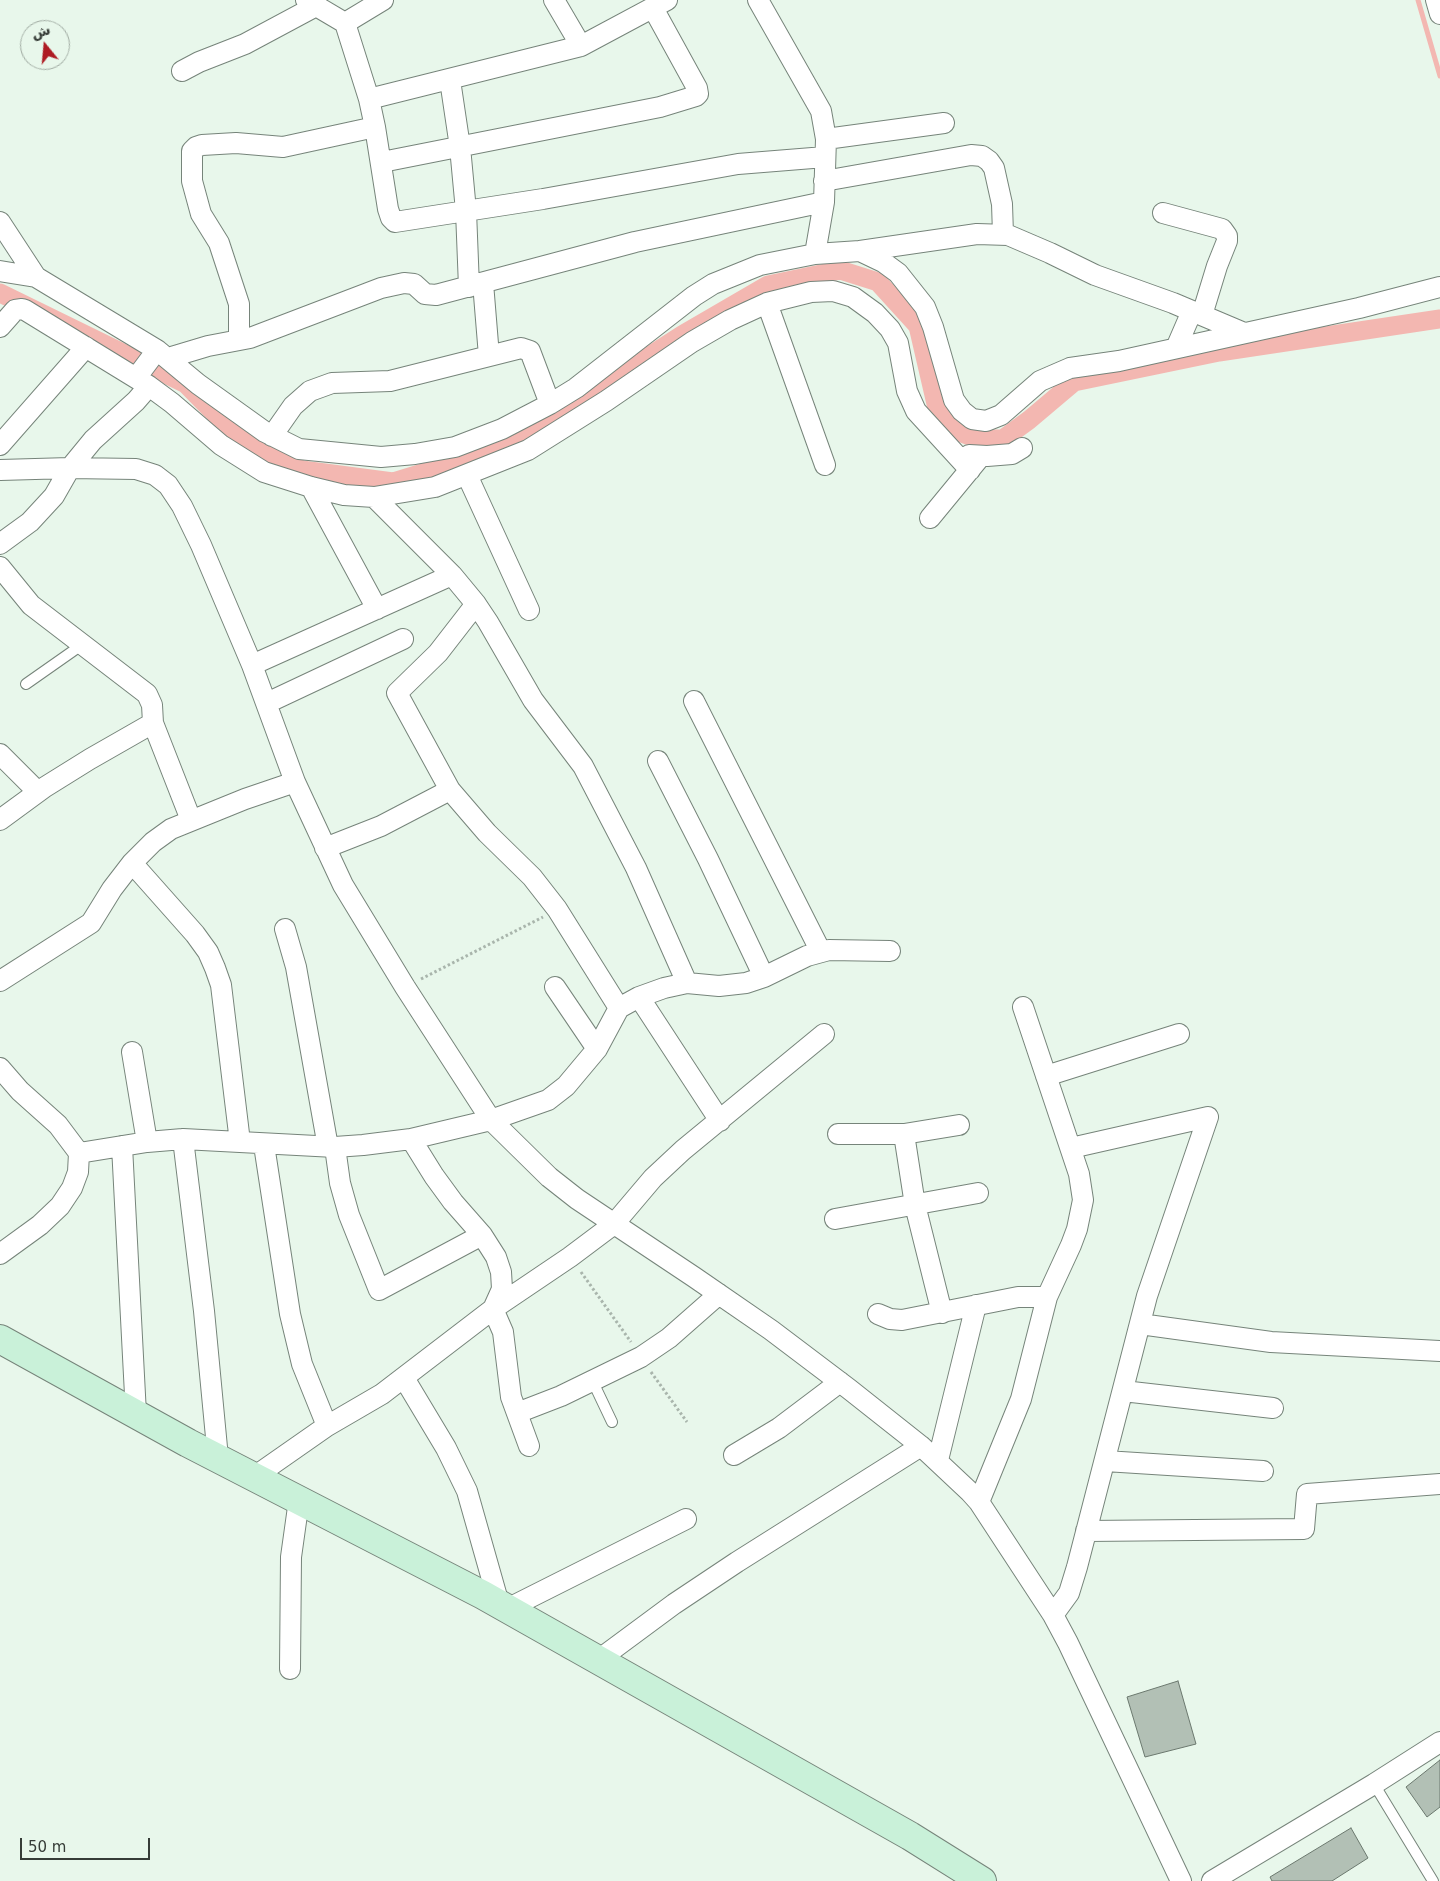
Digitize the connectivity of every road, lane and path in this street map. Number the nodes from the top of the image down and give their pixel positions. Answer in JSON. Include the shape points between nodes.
{"nodes":[{"id":1,"x":383,"y":0,"type":"edge"},
{"id":2,"x":554,"y":0,"type":"edge"},
{"id":3,"x":758,"y":0,"type":"edge"},
{"id":4,"x":1436,"y":0,"type":"edge"},
{"id":5,"x":311,"y":3,"type":"edge"},
{"id":6,"x":660,"y":4,"type":"edge"},
{"id":7,"x":1440,"y":14,"type":"edge"},
{"id":8,"x":345,"y":23,"type":"junction"},
{"id":9,"x":581,"y":46,"type":"junction"},
{"id":10,"x":182,"y":71,"type":"dead end"},
{"id":11,"x":450,"y":80,"type":"junction"},
{"id":12,"x":369,"y":99,"type":"junction"},
{"id":13,"x":944,"y":123,"type":"dead end"},
{"id":14,"x":376,"y":127,"type":"junction"},
{"id":15,"x":460,"y":147,"type":"junction"},
{"id":16,"x":826,"y":148,"type":"junction"},
{"id":17,"x":382,"y":162,"type":"junction"},
{"id":18,"x":824,"y":181,"type":"junction"},
{"id":19,"x":824,"y":202,"type":"junction"},
{"id":20,"x":466,"y":211,"type":"junction"},
{"id":21,"x":1163,"y":213,"type":"dead end"},
{"id":22,"x":0,"y":222,"type":"edge"},
{"id":23,"x":1003,"y":234,"type":"junction"},
{"id":24,"x":860,"y":251,"type":"junction"},
{"id":25,"x":815,"y":254,"type":"junction"},
{"id":26,"x":0,"y":271,"type":"edge"},
{"id":27,"x":36,"y":278,"type":"junction"},
{"id":28,"x":476,"y":285,"type":"junction"},
{"id":29,"x":1440,"y":287,"type":"edge"},
{"id":30,"x":766,"y":303,"type":"junction"},
{"id":31,"x":1197,"y":313,"type":"junction"},
{"id":32,"x":0,"y":327,"type":"edge"},
{"id":33,"x":1244,"y":333,"type":"junction"},
{"id":34,"x":239,"y":340,"type":"junction"},
{"id":35,"x":86,"y":347,"type":"junction"},
{"id":36,"x":1176,"y":348,"type":"junction"},
{"id":37,"x":160,"y":354,"type":"junction"},
{"id":38,"x":489,"y":356,"type":"junction"},
{"id":39,"x":142,"y":379,"type":"junction"},
{"id":40,"x":550,"y":404,"type":"junction"},
{"id":41,"x":272,"y":436,"type":"junction"},
{"id":42,"x":0,"y":445,"type":"edge"},
{"id":43,"x":1022,"y":448,"type":"dead end"},
{"id":44,"x":976,"y":463,"type":"junction"},
{"id":45,"x":825,"y":465,"type":"dead end"},
{"id":46,"x":70,"y":468,"type":"junction"},
{"id":47,"x":0,"y":470,"type":"edge"},
{"id":48,"x":467,"y":475,"type":"junction"},
{"id":49,"x":310,"y":487,"type":"junction"},
{"id":50,"x":374,"y":497,"type":"junction"},
{"id":51,"x":930,"y":518,"type":"dead end"},
{"id":52,"x":0,"y":544,"type":"edge"},
{"id":53,"x":0,"y":567,"type":"edge"},
{"id":54,"x":452,"y":575,"type":"junction"},
{"id":55,"x":476,"y":604,"type":"junction"},
{"id":56,"x":377,"y":609,"type":"junction"},
{"id":57,"x":529,"y":610,"type":"dead end"},
{"id":58,"x":403,"y":639,"type":"dead end"},
{"id":59,"x":83,"y":644,"type":"junction"},
{"id":60,"x":252,"y":666,"type":"junction"},
{"id":61,"x":26,"y":684,"type":"dead end"},
{"id":62,"x":694,"y":701,"type":"dead end"},
{"id":63,"x":267,"y":703,"type":"junction"},
{"id":64,"x":154,"y":723,"type":"junction"},
{"id":65,"x":0,"y":754,"type":"edge"},
{"id":66,"x":658,"y":761,"type":"dead end"},
{"id":67,"x":295,"y":782,"type":"junction"},
{"id":68,"x":450,"y":790,"type":"junction"},
{"id":69,"x":38,"y":792,"type":"junction"},
{"id":70,"x":0,"y":820,"type":"edge"},
{"id":71,"x":191,"y":820,"type":"junction"},
{"id":72,"x":325,"y":848,"type":"junction"},
{"id":73,"x":132,"y":862,"type":"junction"},
{"id":74,"x":557,"y":909,"type":"junction"},
{"id":75,"x":285,"y":929,"type":"dead end"},
{"id":76,"x":890,"y":951,"type":"dead end"},
{"id":77,"x":821,"y":952,"type":"junction"},
{"id":78,"x":764,"y":977,"type":"junction"},
{"id":79,"x":0,"y":982,"type":"edge"},
{"id":80,"x":687,"y":983,"type":"junction"},
{"id":81,"x":405,"y":987,"type":"junction"},
{"id":82,"x":555,"y":987,"type":"dead end"},
{"id":83,"x":639,"y":997,"type":"junction"},
{"id":84,"x":619,"y":1008,"type":"junction"},
{"id":85,"x":1023,"y":1008,"type":"dead end"},
{"id":86,"x":824,"y":1034,"type":"dead end"},
{"id":87,"x":1180,"y":1034,"type":"dead end"},
{"id":88,"x":597,"y":1049,"type":"junction"},
{"id":89,"x":132,"y":1052,"type":"dead end"},
{"id":90,"x":0,"y":1068,"type":"edge"},
{"id":91,"x":1046,"y":1076,"type":"junction"},
{"id":92,"x":491,"y":1120,"type":"junction"},
{"id":93,"x":720,"y":1121,"type":"junction"},
{"id":94,"x":959,"y":1125,"type":"dead end"},
{"id":95,"x":838,"y":1134,"type":"dead end"},
{"id":96,"x":904,"y":1134,"type":"junction"},
{"id":97,"x":183,"y":1139,"type":"junction"},
{"id":98,"x":411,"y":1139,"type":"junction"},
{"id":99,"x":147,"y":1142,"type":"junction"},
{"id":100,"x":240,"y":1142,"type":"junction"},
{"id":101,"x":264,"y":1144,"type":"junction"},
{"id":102,"x":122,"y":1146,"type":"junction"},
{"id":103,"x":331,"y":1147,"type":"junction"},
{"id":104,"x":1071,"y":1148,"type":"junction"},
{"id":105,"x":79,"y":1153,"type":"junction"},
{"id":106,"x":978,"y":1194,"type":"dead end"},
{"id":107,"x":915,"y":1205,"type":"junction"},
{"id":108,"x":835,"y":1219,"type":"dead end"},
{"id":109,"x":614,"y":1224,"type":"junction"},
{"id":110,"x":482,"y":1235,"type":"junction"},
{"id":111,"x":0,"y":1254,"type":"edge"},
{"id":112,"x":570,"y":1257,"type":"junction"},
{"id":113,"x":719,"y":1294,"type":"junction"},
{"id":114,"x":1047,"y":1297,"type":"junction"},
{"id":115,"x":976,"y":1305,"type":"junction"},
{"id":116,"x":493,"y":1309,"type":"junction"},
{"id":117,"x":942,"y":1313,"type":"junction"},
{"id":118,"x":878,"y":1314,"type":"dead end"},
{"id":119,"x":1140,"y":1324,"type":"junction"},
{"id":120,"x":0,"y":1339,"type":"edge"},
{"id":121,"x":1440,"y":1350,"type":"edge"},
{"id":122,"x":641,"y":1357,"type":"junction"},
{"id":123,"x":404,"y":1378,"type":"junction"},
{"id":124,"x":593,"y":1382,"type":"junction"},
{"id":125,"x":840,"y":1382,"type":"junction"},
{"id":126,"x":1123,"y":1391,"type":"junction"},
{"id":127,"x":1273,"y":1408,"type":"dead end"},
{"id":128,"x":517,"y":1413,"type":"junction"},
{"id":129,"x":136,"y":1414,"type":"junction"},
{"id":130,"x":612,"y":1422,"type":"dead end"},
{"id":131,"x":686,"y":1422,"type":"dead end"},
{"id":132,"x":327,"y":1426,"type":"junction"},
{"id":133,"x":530,"y":1446,"type":"dead end"},
{"id":134,"x":921,"y":1446,"type":"junction"},
{"id":135,"x":734,"y":1455,"type":"dead end"},
{"id":136,"x":218,"y":1458,"type":"junction"},
{"id":137,"x":938,"y":1460,"type":"junction"},
{"id":138,"x":1105,"y":1461,"type":"junction"},
{"id":139,"x":1263,"y":1471,"type":"dead end"},
{"id":140,"x":254,"y":1477,"type":"junction"},
{"id":141,"x":1440,"y":1484,"type":"edge"},
{"id":142,"x":299,"y":1500,"type":"junction"},
{"id":143,"x":980,"y":1502,"type":"junction"},
{"id":144,"x":686,"y":1519,"type":"dead end"},
{"id":145,"x":1086,"y":1531,"type":"junction"},
{"id":146,"x":503,"y":1606,"type":"junction"},
{"id":147,"x":1052,"y":1615,"type":"junction"},
{"id":148,"x":597,"y":1660,"type":"junction"},
{"id":149,"x":290,"y":1669,"type":"dead end"},
{"id":150,"x":1440,"y":1742,"type":"edge"},
{"id":151,"x":1374,"y":1784,"type":"junction"},
{"id":152,"x":982,"y":1881,"type":"edge"},
{"id":153,"x":1180,"y":1881,"type":"edge"},
{"id":154,"x":1212,"y":1881,"type":"edge"},
{"id":155,"x":1433,"y":1881,"type":"edge"}],
"edges":[{"from":1,"to":8,"type":"street"},
{"from":2,"to":9,"type":"street"},
{"from":3,"to":16,"type":"street","via":[[821,111]]},
{"from":4,"to":7,"type":"street"},
{"from":5,"to":8,"type":"street"},
{"from":5,"to":10,"type":"street","via":[[245,44]]},
{"from":6,"to":9,"type":"street"},
{"from":6,"to":15,"type":"street","via":[[697,88],[696,96],[660,107]]},
{"from":8,"to":12,"type":"street"},
{"from":9,"to":11,"type":"street"},
{"from":11,"to":12,"type":"street"},
{"from":11,"to":15,"type":"street"},
{"from":12,"to":14,"type":"street"},
{"from":13,"to":16,"type":"street"},
{"from":14,"to":17,"type":"street"},
{"from":14,"to":34,"type":"street","via":[[283,147],[202,145],[192,152],[192,181],[201,214],[219,243],[239,304]]},
{"from":15,"to":17,"type":"street"},
{"from":15,"to":20,"type":"street"},
{"from":16,"to":18,"type":"street"},
{"from":16,"to":20,"type":"street"},
{"from":17,"to":20,"type":"street","via":[[388,209],[390,218],[395,222]]},
{"from":18,"to":19,"type":"street"},
{"from":18,"to":23,"type":"street","via":[[971,155],[982,156],[994,168],[1002,204]]},
{"from":19,"to":25,"type":"street"},
{"from":19,"to":28,"type":"street","via":[[635,242]]},
{"from":20,"to":28,"type":"street"},
{"from":21,"to":31,"type":"street","via":[[1222,229],[1227,236]]},
{"from":22,"to":27,"type":"street"},
{"from":23,"to":24,"type":"street","via":[[977,234]]},
{"from":23,"to":31,"type":"street","via":[[1095,275]]},
{"from":24,"to":25,"type":"street"},
{"from":24,"to":36,"type":"street","via":[[898,273],[925,307],[954,400],[972,420],[994,419],[1040,381],[1070,368]]},
{"from":25,"to":40,"type":"street","via":[[760,265],[713,284],[576,388]]},
{"from":26,"to":27,"type":"street"},
{"from":27,"to":37,"type":"street"},
{"from":28,"to":34,"type":"street","via":[[436,296],[425,294],[414,284],[381,288]]},
{"from":28,"to":38,"type":"street"},
{"from":29,"to":33,"type":"street"},
{"from":30,"to":44,"type":"street","via":[[832,290],[853,297],[875,313],[898,343],[907,391],[916,411],[954,454]]},
{"from":30,"to":45,"type":"street"},
{"from":30,"to":48,"type":"street","via":[[692,342],[528,450]]},
{"from":31,"to":33,"type":"street"},
{"from":31,"to":36,"type":"street"},
{"from":32,"to":35,"type":"street","via":[[15,310],[22,309]]},
{"from":33,"to":36,"type":"street"},
{"from":34,"to":37,"type":"street"},
{"from":35,"to":39,"type":"street"},
{"from":35,"to":42,"type":"street"},
{"from":37,"to":39,"type":"street"},
{"from":37,"to":41,"type":"street"},
{"from":38,"to":40,"type":"street","via":[[528,349]]},
{"from":38,"to":41,"type":"street","via":[[390,381],[332,383],[310,392],[293,406]]},
{"from":39,"to":46,"type":"street","via":[[129,408],[93,440]]},
{"from":39,"to":49,"type":"street","via":[[221,445],[264,472]]},
{"from":40,"to":41,"type":"street","via":[[502,429],[456,447],[415,454],[381,457],[299,449]]},
{"from":43,"to":44,"type":"street","via":[[1012,454]]},
{"from":44,"to":51,"type":"street"},
{"from":46,"to":47,"type":"street"},
{"from":46,"to":52,"type":"street","via":[[54,496],[30,522]]},
{"from":46,"to":60,"type":"street","via":[[136,469],[155,475],[168,485],[201,545]]},
{"from":48,"to":50,"type":"street","via":[[435,486]]},
{"from":48,"to":57,"type":"street"},
{"from":49,"to":50,"type":"street","via":[[344,495]]},
{"from":49,"to":56,"type":"street"},
{"from":50,"to":54,"type":"street"},
{"from":53,"to":59,"type":"street","via":[[31,605]]},
{"from":54,"to":55,"type":"street"},
{"from":54,"to":56,"type":"street"},
{"from":55,"to":68,"type":"street","via":[[438,653],[398,694]]},
{"from":55,"to":80,"type":"street","via":[[533,700],[583,766],[636,868]]},
{"from":56,"to":60,"type":"street"},
{"from":58,"to":63,"type":"street"},
{"from":59,"to":61,"type":"lane"},
{"from":59,"to":64,"type":"street","via":[[147,694]]},
{"from":60,"to":63,"type":"street"},
{"from":62,"to":77,"type":"street"},
{"from":63,"to":67,"type":"street"},
{"from":64,"to":69,"type":"street","via":[[90,758]]},
{"from":64,"to":71,"type":"street"},
{"from":65,"to":69,"type":"street"},
{"from":66,"to":78,"type":"street"},
{"from":67,"to":71,"type":"street"},
{"from":67,"to":72,"type":"street"},
{"from":68,"to":72,"type":"street","via":[[381,826]]},
{"from":68,"to":74,"type":"street","via":[[487,833],[532,876]]},
{"from":69,"to":70,"type":"street"},
{"from":71,"to":73,"type":"street","via":[[171,829]]},
{"from":72,"to":81,"type":"street","via":[[360,915]]},
{"from":73,"to":79,"type":"street","via":[[92,923]]},
{"from":73,"to":100,"type":"street","via":[[195,934],[215,968],[221,985]]},
{"from":74,"to":81,"type":"path"},
{"from":74,"to":84,"type":"street"},
{"from":75,"to":103,"type":"street","via":[[296,967]]},
{"from":76,"to":77,"type":"street","via":[[849,949]]},
{"from":77,"to":78,"type":"street"},
{"from":78,"to":80,"type":"street","via":[[718,986]]},
{"from":80,"to":83,"type":"street"},
{"from":81,"to":92,"type":"street"},
{"from":82,"to":88,"type":"street"},
{"from":83,"to":84,"type":"street"},
{"from":83,"to":93,"type":"street"},
{"from":84,"to":88,"type":"street"},
{"from":85,"to":91,"type":"street"},
{"from":86,"to":93,"type":"street"},
{"from":87,"to":91,"type":"street"},
{"from":88,"to":92,"type":"street","via":[[566,1086],[548,1100]]},
{"from":89,"to":99,"type":"street"},
{"from":90,"to":105,"type":"street","via":[[58,1125]]},
{"from":91,"to":104,"type":"street"},
{"from":92,"to":98,"type":"street"},
{"from":92,"to":109,"type":"street","via":[[549,1177]]},
{"from":93,"to":109,"type":"street","via":[[653,1178]]},
{"from":94,"to":96,"type":"street"},
{"from":95,"to":96,"type":"street"},
{"from":96,"to":107,"type":"street"},
{"from":97,"to":99,"type":"street"},
{"from":97,"to":100,"type":"street"},
{"from":97,"to":136,"type":"street"},
{"from":98,"to":103,"type":"street"},
{"from":98,"to":110,"type":"street","via":[[452,1202]]},
{"from":99,"to":102,"type":"street"},
{"from":100,"to":101,"type":"street"},
{"from":101,"to":103,"type":"street"},
{"from":101,"to":132,"type":"street","via":[[290,1314],[302,1364]]},
{"from":102,"to":105,"type":"street"},
{"from":102,"to":129,"type":"street"},
{"from":103,"to":110,"type":"street","via":[[349,1215],[380,1290]]},
{"from":104,"to":114,"type":"street","via":[[1083,1200],[1071,1245]]},
{"from":104,"to":119,"type":"street","via":[[1208,1117]]},
{"from":105,"to":111,"type":"street","via":[[78,1172],[60,1206]]},
{"from":106,"to":107,"type":"street"},
{"from":107,"to":108,"type":"street"},
{"from":107,"to":117,"type":"street"},
{"from":109,"to":112,"type":"street"},
{"from":109,"to":113,"type":"street"},
{"from":110,"to":116,"type":"street","via":[[501,1272],[502,1289]]},
{"from":112,"to":116,"type":"street"},
{"from":112,"to":122,"type":"path"},
{"from":113,"to":122,"type":"street","via":[[670,1338]]},
{"from":113,"to":125,"type":"street"},
{"from":114,"to":115,"type":"street","via":[[1018,1297]]},
{"from":114,"to":143,"type":"street","via":[[1021,1399]]},
{"from":115,"to":117,"type":"street"},
{"from":115,"to":137,"type":"street"},
{"from":116,"to":123,"type":"street"},
{"from":116,"to":128,"type":"street","via":[[503,1332],[511,1397]]},
{"from":117,"to":118,"type":"street","via":[[902,1320]]},
{"from":119,"to":121,"type":"street","via":[[1271,1342]]},
{"from":119,"to":126,"type":"street"},
{"from":120,"to":129,"type":"main road"},
{"from":122,"to":124,"type":"street"},
{"from":122,"to":131,"type":"path"},
{"from":123,"to":132,"type":"street","via":[[364,1406]]},
{"from":123,"to":146,"type":"street","via":[[446,1448],[466,1490]]},
{"from":124,"to":128,"type":"street"},
{"from":124,"to":130,"type":"lane"},
{"from":125,"to":134,"type":"street"},
{"from":125,"to":135,"type":"street","via":[[779,1428]]},
{"from":126,"to":127,"type":"street"},
{"from":126,"to":138,"type":"street"},
{"from":128,"to":133,"type":"street"},
{"from":129,"to":136,"type":"main road"},
{"from":132,"to":140,"type":"street"},
{"from":134,"to":137,"type":"street"},
{"from":134,"to":148,"type":"street","via":[[737,1562]]},
{"from":136,"to":140,"type":"main road"},
{"from":137,"to":143,"type":"street"},
{"from":138,"to":139,"type":"street"},
{"from":138,"to":145,"type":"street"},
{"from":140,"to":142,"type":"main road"},
{"from":141,"to":145,"type":"street","via":[[1307,1494],[1304,1529]]},
{"from":142,"to":146,"type":"main road"},
{"from":142,"to":149,"type":"street","via":[[291,1557]]},
{"from":143,"to":147,"type":"street"},
{"from":144,"to":146,"type":"street"},
{"from":145,"to":147,"type":"street","via":[[1069,1593]]},
{"from":146,"to":148,"type":"main road"},
{"from":147,"to":153,"type":"street"},
{"from":148,"to":152,"type":"main road","via":[[910,1836]]},
{"from":150,"to":151,"type":"street"},
{"from":151,"to":154,"type":"street"},
{"from":151,"to":155,"type":"lane"}]}
